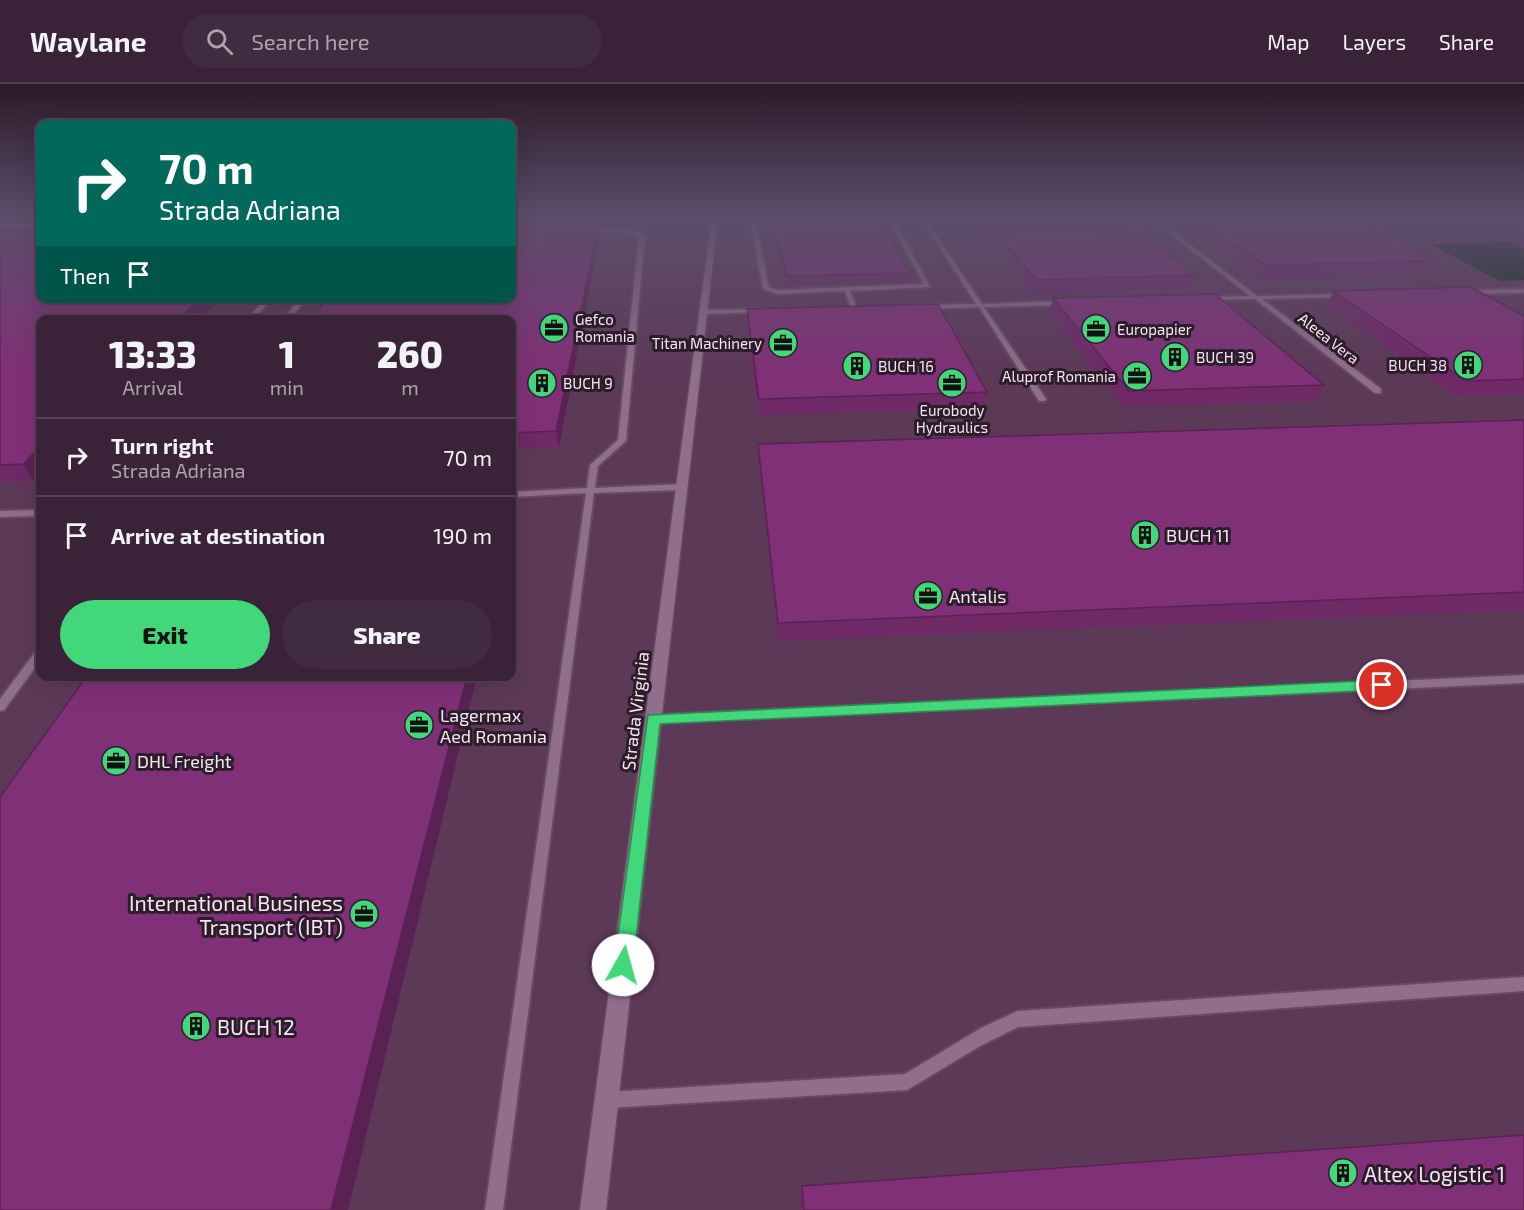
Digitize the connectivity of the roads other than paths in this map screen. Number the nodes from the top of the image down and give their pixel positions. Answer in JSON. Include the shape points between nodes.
{"nodes":[{"id":1,"x":639,"y":270,"type":"edge"},
{"id":2,"x":709,"y":270,"type":"edge"},
{"id":3,"x":762,"y":270,"type":"edge"},
{"id":4,"x":919,"y":270,"type":"edge"},
{"id":5,"x":957,"y":270,"type":"edge"},
{"id":6,"x":1220,"y":270,"type":"edge"},
{"id":7,"x":847,"y":290,"type":"junction"},
{"id":8,"x":1524,"y":291,"type":"edge"},
{"id":9,"x":1457,"y":292,"type":"edge"},
{"id":10,"x":1351,"y":295,"type":"edge"},
{"id":11,"x":1257,"y":298,"type":"junction"},
{"id":12,"x":1199,"y":299,"type":"edge"},
{"id":13,"x":265,"y":303,"type":"edge"},
{"id":14,"x":299,"y":303,"type":"edge"},
{"id":15,"x":1072,"y":303,"type":"edge"},
{"id":16,"x":980,"y":305,"type":"junction"},
{"id":17,"x":923,"y":307,"type":"edge"},
{"id":18,"x":866,"y":308,"type":"edge"},
{"id":19,"x":843,"y":309,"type":"edge"},
{"id":20,"x":854,"y":309,"type":"junction"},
{"id":21,"x":773,"y":311,"type":"edge"},
{"id":22,"x":704,"y":312,"type":"junction"},
{"id":23,"x":254,"y":315,"type":"edge"},
{"id":24,"x":290,"y":315,"type":"edge"},
{"id":25,"x":1378,"y":391,"type":"dead end"},
{"id":26,"x":1042,"y":399,"type":"dead end"},
{"id":27,"x":682,"y":488,"type":"junction"},
{"id":28,"x":591,"y":491,"type":"junction"},
{"id":29,"x":516,"y":494,"type":"edge"},
{"id":30,"x":36,"y":513,"type":"edge"},
{"id":31,"x":2,"y":516,"type":"edge"},
{"id":32,"x":36,"y":659,"type":"edge"},
{"id":33,"x":1524,"y":679,"type":"edge"},
{"id":34,"x":0,"y":707,"type":"edge"},
{"id":35,"x":653,"y":718,"type":"junction"},
{"id":36,"x":1524,"y":984,"type":"edge"},
{"id":37,"x":607,"y":1100,"type":"junction"},
{"id":38,"x":494,"y":1210,"type":"edge"},
{"id":39,"x":593,"y":1210,"type":"edge"}],
"edges":[{"from":1,"to":28,"type":"lane","via":[[622,441],[594,465]]},
{"from":2,"to":22,"type":"street","name":"Strada Virginia"},
{"from":3,"to":7,"type":"lane","via":[[766,289],[778,292]]},
{"from":4,"to":7,"type":"lane","via":[[928,285],[923,288]]},
{"from":5,"to":16,"type":"lane"},
{"from":6,"to":11,"type":"lane","name":"Aleea Vera"},
{"from":7,"to":20,"type":"lane"},
{"from":8,"to":9,"type":"lane"},
{"from":10,"to":11,"type":"lane"},
{"from":11,"to":12,"type":"lane"},
{"from":11,"to":25,"type":"lane","name":"Aleea Vera"},
{"from":13,"to":23,"type":"lane"},
{"from":14,"to":24,"type":"lane"},
{"from":15,"to":16,"type":"lane"},
{"from":16,"to":17,"type":"lane"},
{"from":16,"to":26,"type":"lane"},
{"from":18,"to":20,"type":"lane"},
{"from":19,"to":20,"type":"lane"},
{"from":21,"to":22,"type":"lane"},
{"from":22,"to":27,"type":"street","name":"Strada Virginia"},
{"from":27,"to":28,"type":"lane"},
{"from":27,"to":35,"type":"street","name":"Strada Virginia"},
{"from":28,"to":29,"type":"lane"},
{"from":28,"to":38,"type":"lane"},
{"from":30,"to":31,"type":"lane"},
{"from":32,"to":34,"type":"lane"},
{"from":33,"to":35,"type":"lane"},
{"from":35,"to":37,"type":"street","name":"Strada Virginia"},
{"from":36,"to":37,"type":"lane","via":[[1018,1019],[993,1028],[907,1082]]},
{"from":37,"to":39,"type":"street","name":"Strada Virginia"}]}
